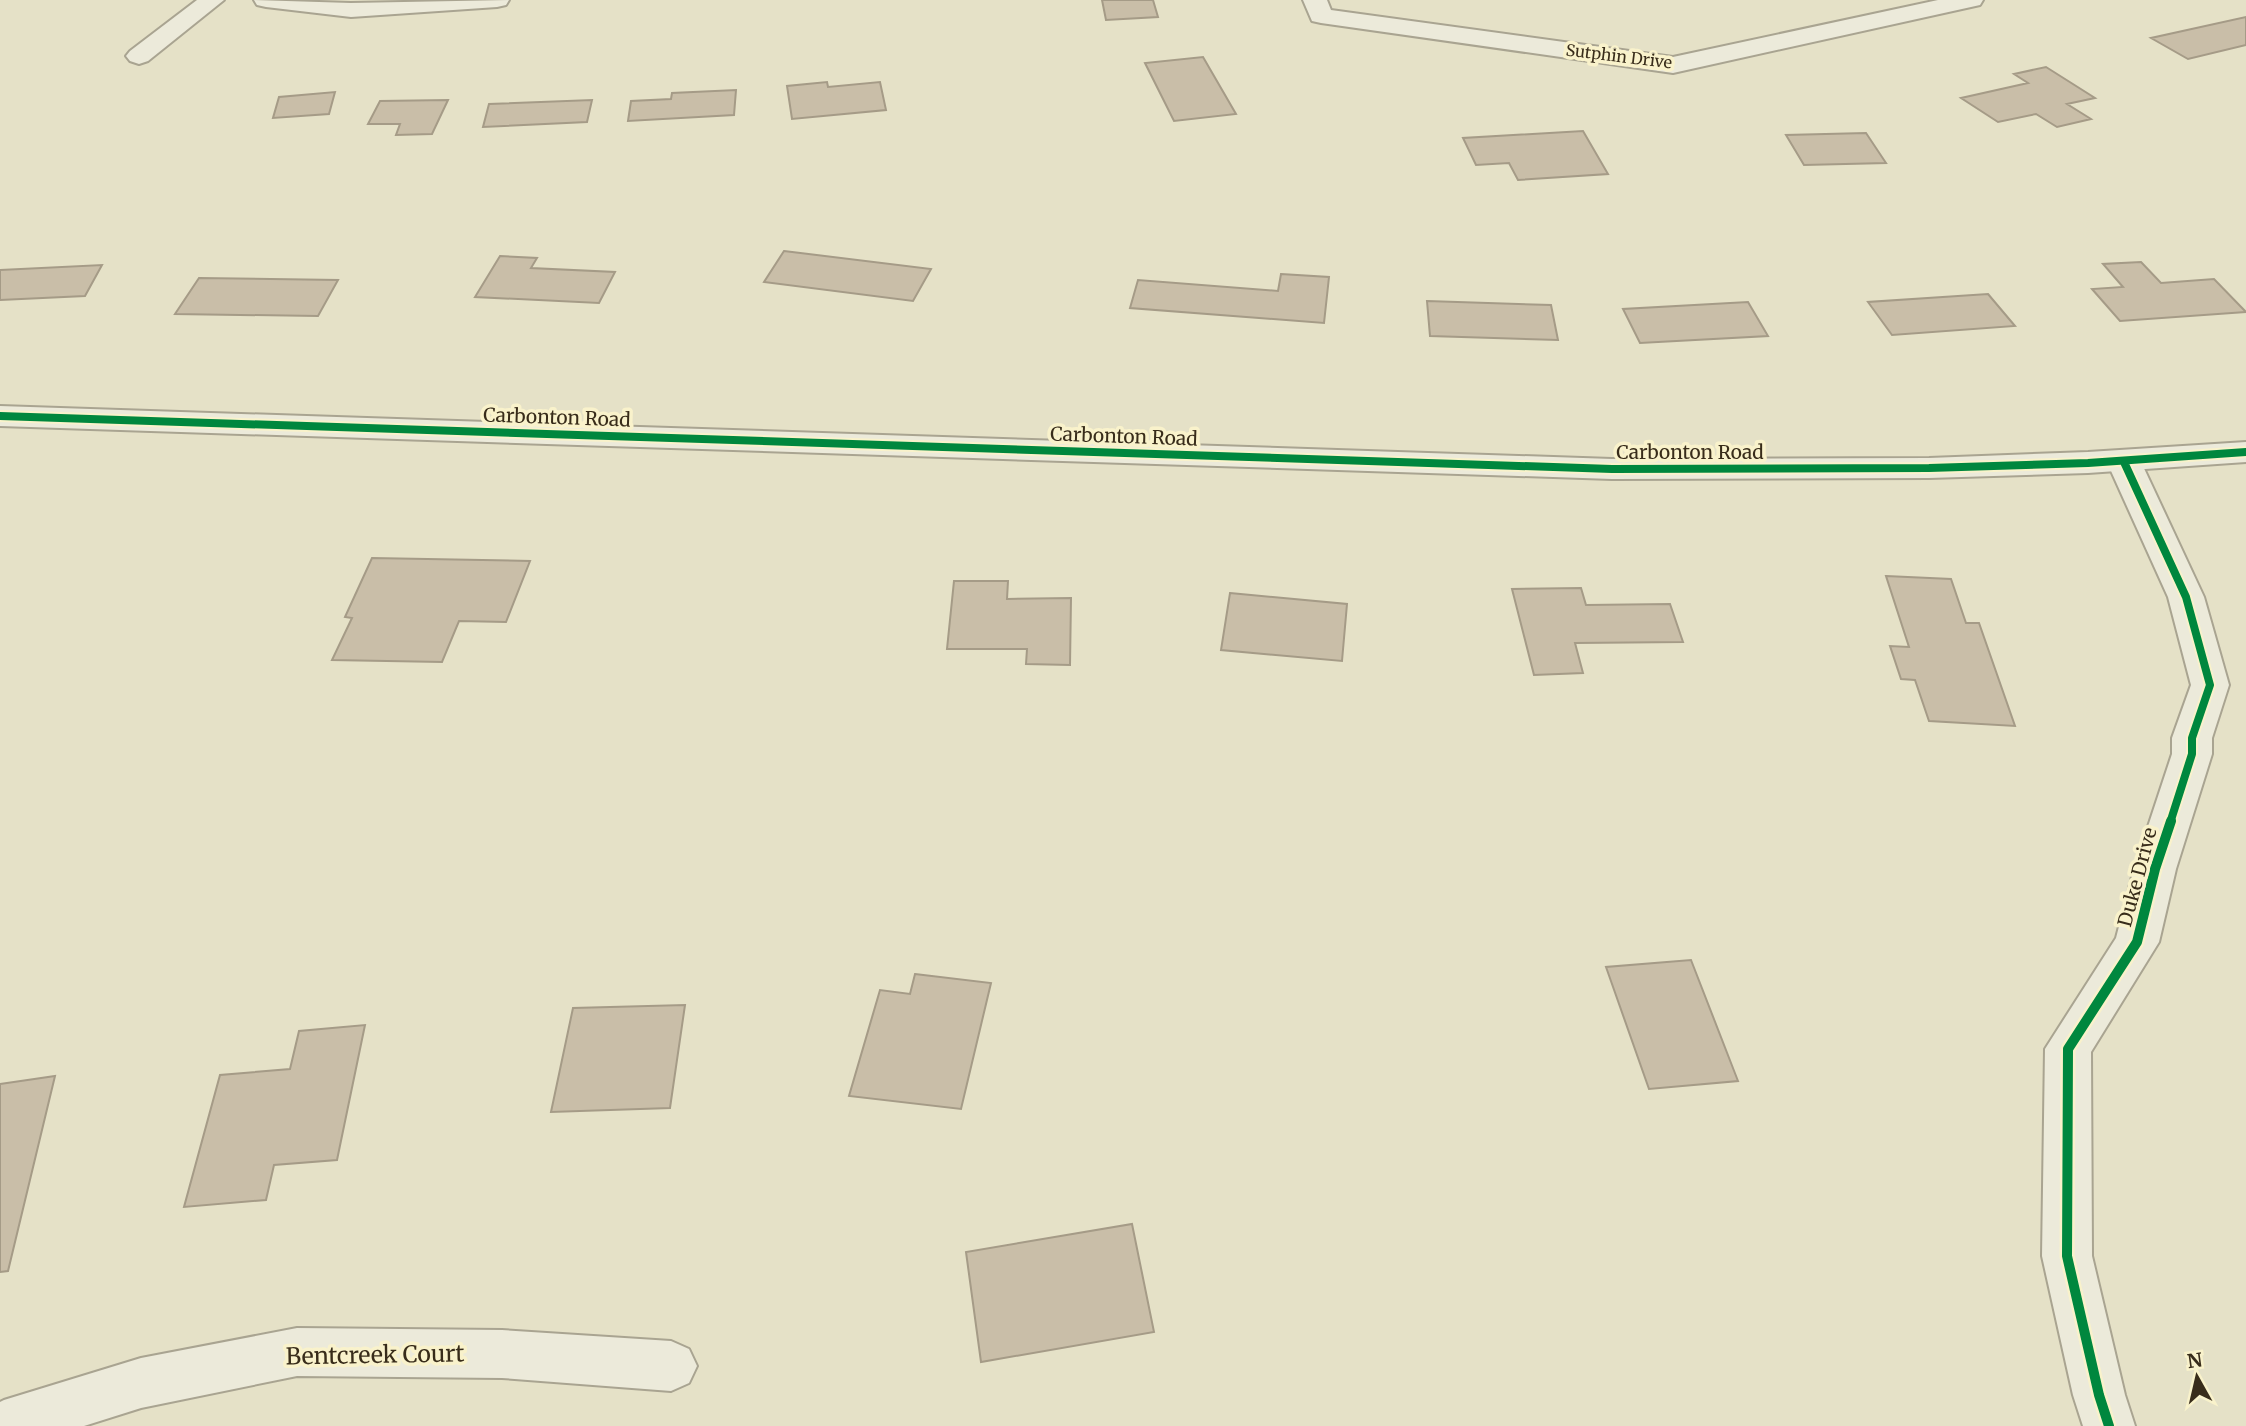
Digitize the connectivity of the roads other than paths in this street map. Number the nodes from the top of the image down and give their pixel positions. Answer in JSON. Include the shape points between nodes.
{"nodes":[{"id":1,"x":212,"y":0,"type":"edge"},
{"id":2,"x":266,"y":0,"type":"edge"},
{"id":3,"x":497,"y":0,"type":"edge"},
{"id":4,"x":1315,"y":0,"type":"edge"},
{"id":5,"x":1971,"y":0,"type":"edge"},
{"id":6,"x":139,"y":56,"type":"dead end"},
{"id":7,"x":0,"y":416,"type":"edge"},
{"id":8,"x":2246,"y":452,"type":"edge"},
{"id":9,"x":2124,"y":462,"type":"junction"},
{"id":10,"x":671,"y":1366,"type":"dead end"},
{"id":11,"x":4,"y":1426,"type":"edge"},
{"id":12,"x":2109,"y":1426,"type":"edge"}],
"edges":[{"from":1,"to":6,"type":"street"},
{"from":2,"to":3,"type":"street","via":[[351,10]]},
{"from":4,"to":5,"type":"street","name":"Sutphin Drive","via":[[1321,16],[1673,65]]},
{"from":7,"to":9,"type":"street","name":"Carbonton Road","via":[[1612,469],[1796,470]]},
{"from":8,"to":9,"type":"street","name":"Carbonton Road"},
{"from":9,"to":12,"type":"street","name":"Duke Drive","via":[[2186,597],[2210,685],[2137,942],[2068,1049],[2067,1256]]},
{"from":10,"to":11,"type":"street","name":"Bentcreek Court","via":[[502,1354],[297,1352],[141,1383]]}]}
